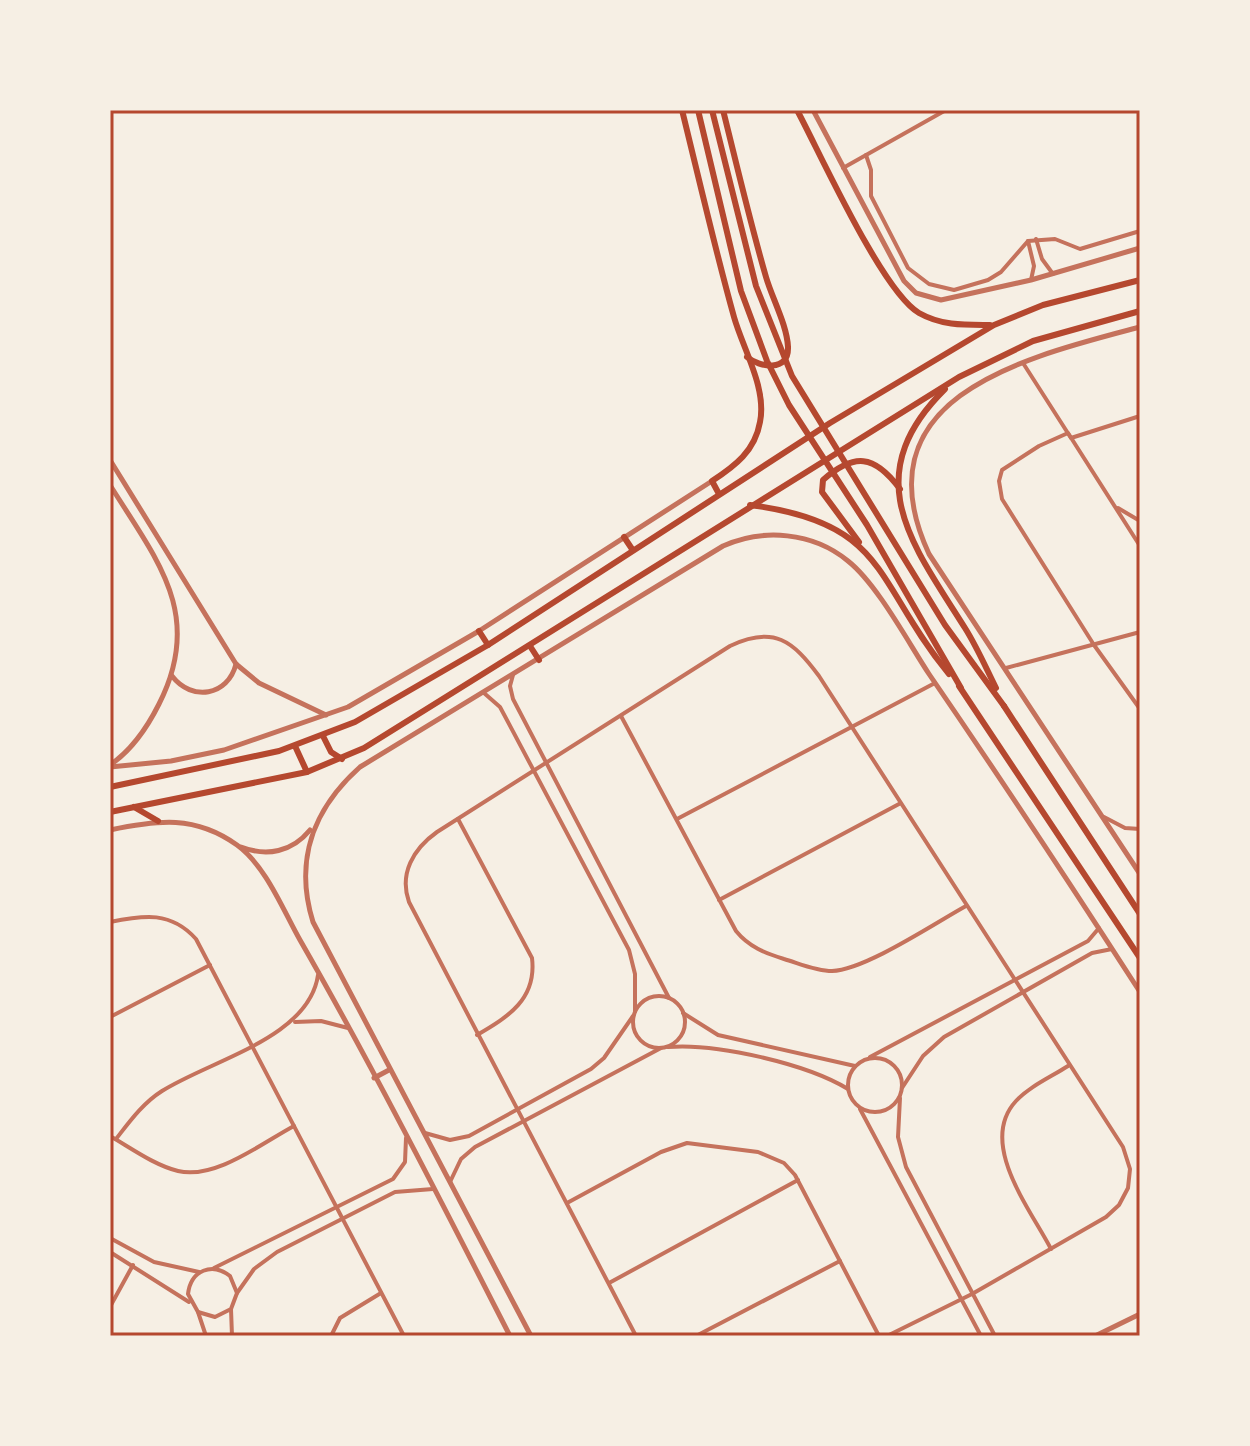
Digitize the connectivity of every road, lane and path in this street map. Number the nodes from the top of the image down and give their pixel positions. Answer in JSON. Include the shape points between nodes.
{"nodes":[{"id":1,"x":682,"y":110,"type":"edge"},
{"id":2,"x":698,"y":110,"type":"edge"},
{"id":3,"x":712,"y":110,"type":"edge"},
{"id":4,"x":723,"y":110,"type":"edge"},
{"id":5,"x":797,"y":110,"type":"edge"},
{"id":6,"x":813,"y":110,"type":"edge"},
{"id":7,"x":946,"y":110,"type":"edge"},
{"id":8,"x":866,"y":155,"type":"junction"},
{"id":9,"x":843,"y":168,"type":"junction"},
{"id":10,"x":1140,"y":231,"type":"edge"},
{"id":11,"x":1036,"y":239,"type":"junction"},
{"id":12,"x":1028,"y":241,"type":"junction"},
{"id":13,"x":1140,"y":248,"type":"edge"},
{"id":14,"x":1053,"y":274,"type":"junction"},
{"id":15,"x":1031,"y":280,"type":"junction"},
{"id":16,"x":1140,"y":280,"type":"edge"},
{"id":17,"x":1140,"y":311,"type":"edge"},
{"id":18,"x":994,"y":325,"type":"junction"},
{"id":19,"x":1140,"y":327,"type":"edge"},
{"id":20,"x":747,"y":357,"type":"junction"},
{"id":21,"x":1022,"y":362,"type":"junction"},
{"id":22,"x":959,"y":377,"type":"junction"},
{"id":23,"x":1140,"y":416,"type":"edge"},
{"id":24,"x":1070,"y":436,"type":"junction"},
{"id":25,"x":110,"y":460,"type":"edge"},
{"id":26,"x":712,"y":481,"type":"junction"},
{"id":27,"x":110,"y":485,"type":"edge"},
{"id":28,"x":900,"y":489,"type":"junction"},
{"id":29,"x":719,"y":494,"type":"junction"},
{"id":30,"x":750,"y":505,"type":"junction"},
{"id":31,"x":1115,"y":506,"type":"junction"},
{"id":32,"x":1140,"y":521,"type":"edge"},
{"id":33,"x":624,"y":537,"type":"junction"},
{"id":34,"x":861,"y":546,"type":"junction"},
{"id":35,"x":1140,"y":546,"type":"edge"},
{"id":36,"x":632,"y":549,"type":"junction"},
{"id":37,"x":479,"y":631,"type":"junction"},
{"id":38,"x":1140,"y":632,"type":"edge"},
{"id":39,"x":488,"y":645,"type":"junction"},
{"id":40,"x":1094,"y":645,"type":"junction"},
{"id":41,"x":530,"y":646,"type":"junction"},
{"id":42,"x":539,"y":660,"type":"junction"},
{"id":43,"x":236,"y":664,"type":"junction"},
{"id":44,"x":1006,"y":668,"type":"junction"},
{"id":45,"x":171,"y":675,"type":"junction"},
{"id":46,"x":513,"y":675,"type":"junction"},
{"id":47,"x":935,"y":683,"type":"junction"},
{"id":48,"x":961,"y":688,"type":"junction"},
{"id":49,"x":484,"y":693,"type":"junction"},
{"id":50,"x":1004,"y":706,"type":"junction"},
{"id":51,"x":1140,"y":709,"type":"edge"},
{"id":52,"x":326,"y":715,"type":"junction"},
{"id":53,"x":621,"y":716,"type":"junction"},
{"id":54,"x":852,"y":728,"type":"junction"},
{"id":55,"x":323,"y":736,"type":"junction"},
{"id":56,"x":295,"y":746,"type":"junction"},
{"id":57,"x":342,"y":759,"type":"junction"},
{"id":58,"x":546,"y":762,"type":"junction"},
{"id":59,"x":110,"y":766,"type":"edge"},
{"id":60,"x":535,"y":769,"type":"junction"},
{"id":61,"x":307,"y":772,"type":"junction"},
{"id":62,"x":110,"y":787,"type":"edge"},
{"id":63,"x":899,"y":804,"type":"junction"},
{"id":64,"x":134,"y":807,"type":"junction"},
{"id":65,"x":110,"y":812,"type":"edge"},
{"id":66,"x":1102,"y":816,"type":"junction"},
{"id":67,"x":458,"y":819,"type":"junction"},
{"id":68,"x":677,"y":819,"type":"junction"},
{"id":69,"x":158,"y":821,"type":"junction"},
{"id":70,"x":315,"y":824,"type":"junction"},
{"id":71,"x":1140,"y":829,"type":"edge"},
{"id":72,"x":110,"y":830,"type":"edge"},
{"id":73,"x":240,"y":847,"type":"junction"},
{"id":74,"x":1140,"y":874,"type":"edge"},
{"id":75,"x":719,"y":900,"type":"junction"},
{"id":76,"x":966,"y":906,"type":"junction"},
{"id":77,"x":1140,"y":914,"type":"edge"},
{"id":78,"x":110,"y":922,"type":"edge"},
{"id":79,"x":1099,"y":928,"type":"junction"},
{"id":80,"x":1113,"y":950,"type":"junction"},
{"id":81,"x":1140,"y":958,"type":"edge"},
{"id":82,"x":210,"y":965,"type":"junction"},
{"id":83,"x":319,"y":972,"type":"junction"},
{"id":84,"x":1017,"y":980,"type":"junction"},
{"id":85,"x":1023,"y":992,"type":"junction"},
{"id":86,"x":1140,"y":992,"type":"edge"},
{"id":87,"x":669,"y":998,"type":"junction"},
{"id":88,"x":634,"y":1013,"type":"junction"},
{"id":89,"x":683,"y":1013,"type":"junction"},
{"id":90,"x":110,"y":1017,"type":"edge"},
{"id":91,"x":292,"y":1023,"type":"junction"},
{"id":92,"x":348,"y":1028,"type":"junction"},
{"id":93,"x":477,"y":1035,"type":"junction"},
{"id":94,"x":251,"y":1045,"type":"junction"},
{"id":95,"x":668,"y":1047,"type":"junction"},
{"id":96,"x":661,"y":1048,"type":"junction"},
{"id":97,"x":870,"y":1057,"type":"junction"},
{"id":98,"x":855,"y":1066,"type":"junction"},
{"id":99,"x":1069,"y":1066,"type":"junction"},
{"id":100,"x":389,"y":1070,"type":"junction"},
{"id":101,"x":374,"y":1078,"type":"junction"},
{"id":102,"x":902,"y":1088,"type":"junction"},
{"id":103,"x":848,"y":1089,"type":"junction"},
{"id":104,"x":900,"y":1098,"type":"junction"},
{"id":105,"x":860,"y":1109,"type":"junction"},
{"id":106,"x":518,"y":1110,"type":"junction"},
{"id":107,"x":523,"y":1121,"type":"junction"},
{"id":108,"x":294,"y":1126,"type":"junction"},
{"id":109,"x":422,"y":1132,"type":"junction"},
{"id":110,"x":110,"y":1136,"type":"edge"},
{"id":111,"x":406,"y":1138,"type":"junction"},
{"id":112,"x":116,"y":1139,"type":"junction"},
{"id":113,"x":798,"y":1180,"type":"junction"},
{"id":114,"x":450,"y":1184,"type":"junction"},
{"id":115,"x":433,"y":1189,"type":"junction"},
{"id":116,"x":567,"y":1203,"type":"junction"},
{"id":117,"x":337,"y":1208,"type":"junction"},
{"id":118,"x":342,"y":1219,"type":"junction"},
{"id":119,"x":110,"y":1238,"type":"edge"},
{"id":120,"x":1051,"y":1249,"type":"junction"},
{"id":121,"x":110,"y":1252,"type":"edge"},
{"id":122,"x":840,"y":1261,"type":"junction"},
{"id":123,"x":133,"y":1265,"type":"junction"},
{"id":124,"x":214,"y":1268,"type":"junction"},
{"id":125,"x":199,"y":1272,"type":"junction"},
{"id":126,"x":609,"y":1283,"type":"junction"},
{"id":127,"x":237,"y":1293,"type":"junction"},
{"id":128,"x":381,"y":1293,"type":"junction"},
{"id":129,"x":972,"y":1294,"type":"junction"},
{"id":130,"x":960,"y":1299,"type":"junction"},
{"id":131,"x":190,"y":1302,"type":"junction"},
{"id":132,"x":111,"y":1305,"type":"edge"},
{"id":133,"x":231,"y":1309,"type":"junction"},
{"id":134,"x":198,"y":1312,"type":"junction"},
{"id":135,"x":1140,"y":1314,"type":"edge"},
{"id":136,"x":206,"y":1336,"type":"edge"},
{"id":137,"x":232,"y":1336,"type":"edge"},
{"id":138,"x":331,"y":1336,"type":"edge"},
{"id":139,"x":404,"y":1336,"type":"edge"},
{"id":140,"x":510,"y":1336,"type":"edge"},
{"id":141,"x":531,"y":1336,"type":"edge"},
{"id":142,"x":636,"y":1336,"type":"edge"},
{"id":143,"x":696,"y":1336,"type":"edge"},
{"id":144,"x":879,"y":1336,"type":"edge"},
{"id":145,"x":887,"y":1336,"type":"edge"},
{"id":146,"x":981,"y":1336,"type":"edge"},
{"id":147,"x":995,"y":1336,"type":"edge"},
{"id":148,"x":1095,"y":1336,"type":"edge"}],
"edges":[{"from":1,"to":20,"type":"main road"},
{"from":2,"to":48,"type":"main road","via":[[741,291],[767,361]]},
{"from":3,"to":50,"type":"main road","via":[[756,286],[792,376],[945,625]]},
{"from":4,"to":20,"type":"main road","via":[[788,345],[785,358],[774,366],[760,366]]},
{"from":5,"to":18,"type":"main road","via":[[896,294],[945,323]]},
{"from":6,"to":9,"type":"street"},
{"from":7,"to":8,"type":"street"},
{"from":8,"to":9,"type":"street"},
{"from":8,"to":12,"type":"street","via":[[871,196],[908,268],[929,284],[949,290],[988,280]]},
{"from":9,"to":15,"type":"street","via":[[904,281],[916,293],[941,300]]},
{"from":10,"to":11,"type":"street","via":[[1080,249],[1055,239]]},
{"from":11,"to":12,"type":"street"},
{"from":11,"to":14,"type":"street"},
{"from":12,"to":15,"type":"street","via":[[1034,261]]},
{"from":13,"to":14,"type":"street"},
{"from":14,"to":15,"type":"street"},
{"from":16,"to":18,"type":"main road","via":[[1043,305]]},
{"from":17,"to":22,"type":"main road","via":[[1033,341]]},
{"from":18,"to":29,"type":"main road"},
{"from":19,"to":21,"type":"street"},
{"from":20,"to":26,"type":"main road","via":[[762,404],[758,430],[741,460]]},
{"from":21,"to":24,"type":"street"},
{"from":21,"to":44,"type":"street","via":[[944,406],[924,437],[911,485],[916,525],[929,554]]},
{"from":22,"to":28,"type":"main road","via":[[916,426],[904,456]]},
{"from":22,"to":30,"type":"main road"},
{"from":23,"to":24,"type":"street"},
{"from":24,"to":31,"type":"street"},
{"from":24,"to":40,"type":"street","via":[[1009,463],[1000,475],[999,489]]},
{"from":25,"to":43,"type":"street"},
{"from":26,"to":29,"type":"main road"},
{"from":26,"to":33,"type":"street"},
{"from":27,"to":45,"type":"street","via":[[174,596],[179,631]]},
{"from":28,"to":34,"type":"main road","via":[[883,471],[857,459],[823,480],[822,492]]},
{"from":28,"to":50,"type":"main road","via":[[912,545],[968,633]]},
{"from":29,"to":36,"type":"main road"},
{"from":30,"to":34,"type":"main road","via":[[815,517]]},
{"from":30,"to":41,"type":"main road"},
{"from":31,"to":32,"type":"street"},
{"from":31,"to":35,"type":"street"},
{"from":33,"to":36,"type":"main road"},
{"from":33,"to":37,"type":"street"},
{"from":34,"to":48,"type":"main road"},
{"from":36,"to":39,"type":"main road"},
{"from":37,"to":39,"type":"main road"},
{"from":37,"to":52,"type":"street","via":[[377,692]]},
{"from":38,"to":40,"type":"street"},
{"from":39,"to":55,"type":"main road"},
{"from":40,"to":44,"type":"street"},
{"from":40,"to":51,"type":"street"},
{"from":41,"to":42,"type":"main road"},
{"from":41,"to":57,"type":"main road"},
{"from":42,"to":46,"type":"street"},
{"from":42,"to":47,"type":"street","via":[[737,540],[765,533],[801,539],[850,562]]},
{"from":43,"to":45,"type":"street","via":[[226,684],[204,693],[189,691]]},
{"from":43,"to":52,"type":"street","via":[[259,683]]},
{"from":44,"to":66,"type":"street"},
{"from":45,"to":59,"type":"street","via":[[143,732]]},
{"from":46,"to":49,"type":"street"},
{"from":46,"to":58,"type":"street","via":[[513,699]]},
{"from":47,"to":54,"type":"street"},
{"from":47,"to":79,"type":"street"},
{"from":48,"to":81,"type":"main road"},
{"from":49,"to":60,"type":"street","via":[[500,707]]},
{"from":49,"to":70,"type":"street","via":[[371,760],[338,789]]},
{"from":50,"to":77,"type":"main road"},
{"from":52,"to":59,"type":"street","via":[[224,750]]},
{"from":53,"to":54,"type":"street","via":[[730,646],[767,637],[786,640],[802,653]]},
{"from":53,"to":58,"type":"street"},
{"from":53,"to":68,"type":"street"},
{"from":54,"to":63,"type":"street"},
{"from":54,"to":68,"type":"street"},
{"from":55,"to":56,"type":"main road"},
{"from":55,"to":57,"type":"main road","via":[[331,752]]},
{"from":56,"to":61,"type":"main road"},
{"from":56,"to":62,"type":"main road"},
{"from":57,"to":61,"type":"main road"},
{"from":58,"to":60,"type":"street"},
{"from":58,"to":87,"type":"street"},
{"from":60,"to":67,"type":"street"},
{"from":60,"to":88,"type":"street","via":[[629,950],[636,986]]},
{"from":61,"to":64,"type":"main road"},
{"from":63,"to":75,"type":"street"},
{"from":63,"to":76,"type":"street"},
{"from":64,"to":65,"type":"main road"},
{"from":64,"to":69,"type":"main road"},
{"from":66,"to":71,"type":"street"},
{"from":66,"to":74,"type":"street"},
{"from":67,"to":93,"type":"street","via":[[418,849],[405,890]]},
{"from":67,"to":93,"type":"street","via":[[533,967],[520,1006]]},
{"from":68,"to":75,"type":"street"},
{"from":69,"to":72,"type":"street"},
{"from":69,"to":73,"type":"street","via":[[204,826]]},
{"from":70,"to":73,"type":"street","via":[[282,850],[261,853]]},
{"from":70,"to":100,"type":"street","via":[[304,870],[307,905]]},
{"from":73,"to":83,"type":"street"},
{"from":75,"to":76,"type":"street","via":[[736,931],[754,947],[831,971],[866,960]]},
{"from":76,"to":84,"type":"street"},
{"from":78,"to":82,"type":"street","via":[[153,916],[177,922],[196,939]]},
{"from":79,"to":80,"type":"street"},
{"from":79,"to":84,"type":"street","via":[[1088,941]]},
{"from":80,"to":85,"type":"street","via":[[1097,950]]},
{"from":80,"to":86,"type":"street"},
{"from":82,"to":90,"type":"street"},
{"from":82,"to":94,"type":"street"},
{"from":83,"to":91,"type":"street","via":[[311,1000]]},
{"from":83,"to":92,"type":"street"},
{"from":84,"to":85,"type":"street"},
{"from":84,"to":97,"type":"street"},
{"from":85,"to":99,"type":"street"},
{"from":85,"to":102,"type":"street","via":[[936,1043]]},
{"from":87,"to":88,"type":"street","via":[[646,999]]},
{"from":87,"to":89,"type":"street"},
{"from":88,"to":96,"type":"street","via":[[637,1036],[648,1046]]},
{"from":88,"to":106,"type":"street","via":[[599,1064]]},
{"from":89,"to":95,"type":"street","via":[[683,1033]]},
{"from":89,"to":98,"type":"street","via":[[718,1035]]},
{"from":91,"to":92,"type":"street","via":[[321,1021]]},
{"from":91,"to":94,"type":"street"},
{"from":92,"to":101,"type":"street"},
{"from":93,"to":106,"type":"street"},
{"from":94,"to":108,"type":"street"},
{"from":94,"to":112,"type":"street","via":[[163,1090]]},
{"from":95,"to":96,"type":"street"},
{"from":95,"to":103,"type":"street","via":[[712,1047],[822,1075]]},
{"from":96,"to":107,"type":"street"},
{"from":97,"to":98,"type":"street"},
{"from":97,"to":102,"type":"street","via":[[892,1063]]},
{"from":98,"to":103,"type":"street"},
{"from":99,"to":120,"type":"street","via":[[1014,1103],[1002,1137],[1009,1168]]},
{"from":99,"to":120,"type":"street","via":[[1123,1147],[1130,1179],[1114,1211]]},
{"from":100,"to":101,"type":"street"},
{"from":100,"to":109,"type":"street"},
{"from":101,"to":111,"type":"street"},
{"from":102,"to":104,"type":"street"},
{"from":103,"to":105,"type":"street"},
{"from":104,"to":105,"type":"street","via":[[880,1112]]},
{"from":104,"to":129,"type":"street","via":[[898,1137],[906,1167]]},
{"from":105,"to":130,"type":"street"},
{"from":106,"to":107,"type":"street"},
{"from":106,"to":109,"type":"street","via":[[460,1139]]},
{"from":107,"to":114,"type":"street","via":[[467,1152]]},
{"from":107,"to":116,"type":"street"},
{"from":108,"to":112,"type":"street","via":[[198,1172],[167,1167]]},
{"from":108,"to":117,"type":"street"},
{"from":109,"to":114,"type":"street"},
{"from":110,"to":112,"type":"street"},
{"from":111,"to":115,"type":"street"},
{"from":111,"to":117,"type":"street","via":[[405,1162],[393,1179]]},
{"from":113,"to":116,"type":"street","via":[[784,1163],[758,1152],[687,1143]]},
{"from":113,"to":122,"type":"street"},
{"from":113,"to":126,"type":"street"},
{"from":114,"to":141,"type":"street"},
{"from":115,"to":118,"type":"street","via":[[395,1192]]},
{"from":115,"to":140,"type":"street"},
{"from":116,"to":126,"type":"street"},
{"from":117,"to":118,"type":"street"},
{"from":117,"to":124,"type":"street"},
{"from":118,"to":127,"type":"street","via":[[265,1260]]},
{"from":118,"to":128,"type":"street"},
{"from":119,"to":125,"type":"street","via":[[154,1262]]},
{"from":120,"to":129,"type":"street"},
{"from":121,"to":123,"type":"street"},
{"from":122,"to":143,"type":"street"},
{"from":122,"to":144,"type":"street"},
{"from":123,"to":131,"type":"street"},
{"from":123,"to":132,"type":"street"},
{"from":124,"to":125,"type":"street"},
{"from":124,"to":127,"type":"street","via":[[230,1276]]},
{"from":125,"to":131,"type":"street","via":[[189,1285]]},
{"from":126,"to":142,"type":"street"},
{"from":127,"to":133,"type":"street"},
{"from":128,"to":138,"type":"street","via":[[340,1318]]},
{"from":128,"to":139,"type":"street"},
{"from":129,"to":130,"type":"street"},
{"from":129,"to":147,"type":"street"},
{"from":130,"to":145,"type":"street"},
{"from":130,"to":146,"type":"street"},
{"from":131,"to":134,"type":"street"},
{"from":133,"to":134,"type":"street","via":[[215,1317]]},
{"from":133,"to":137,"type":"street"},
{"from":134,"to":136,"type":"street"},
{"from":135,"to":148,"type":"street"}]}
